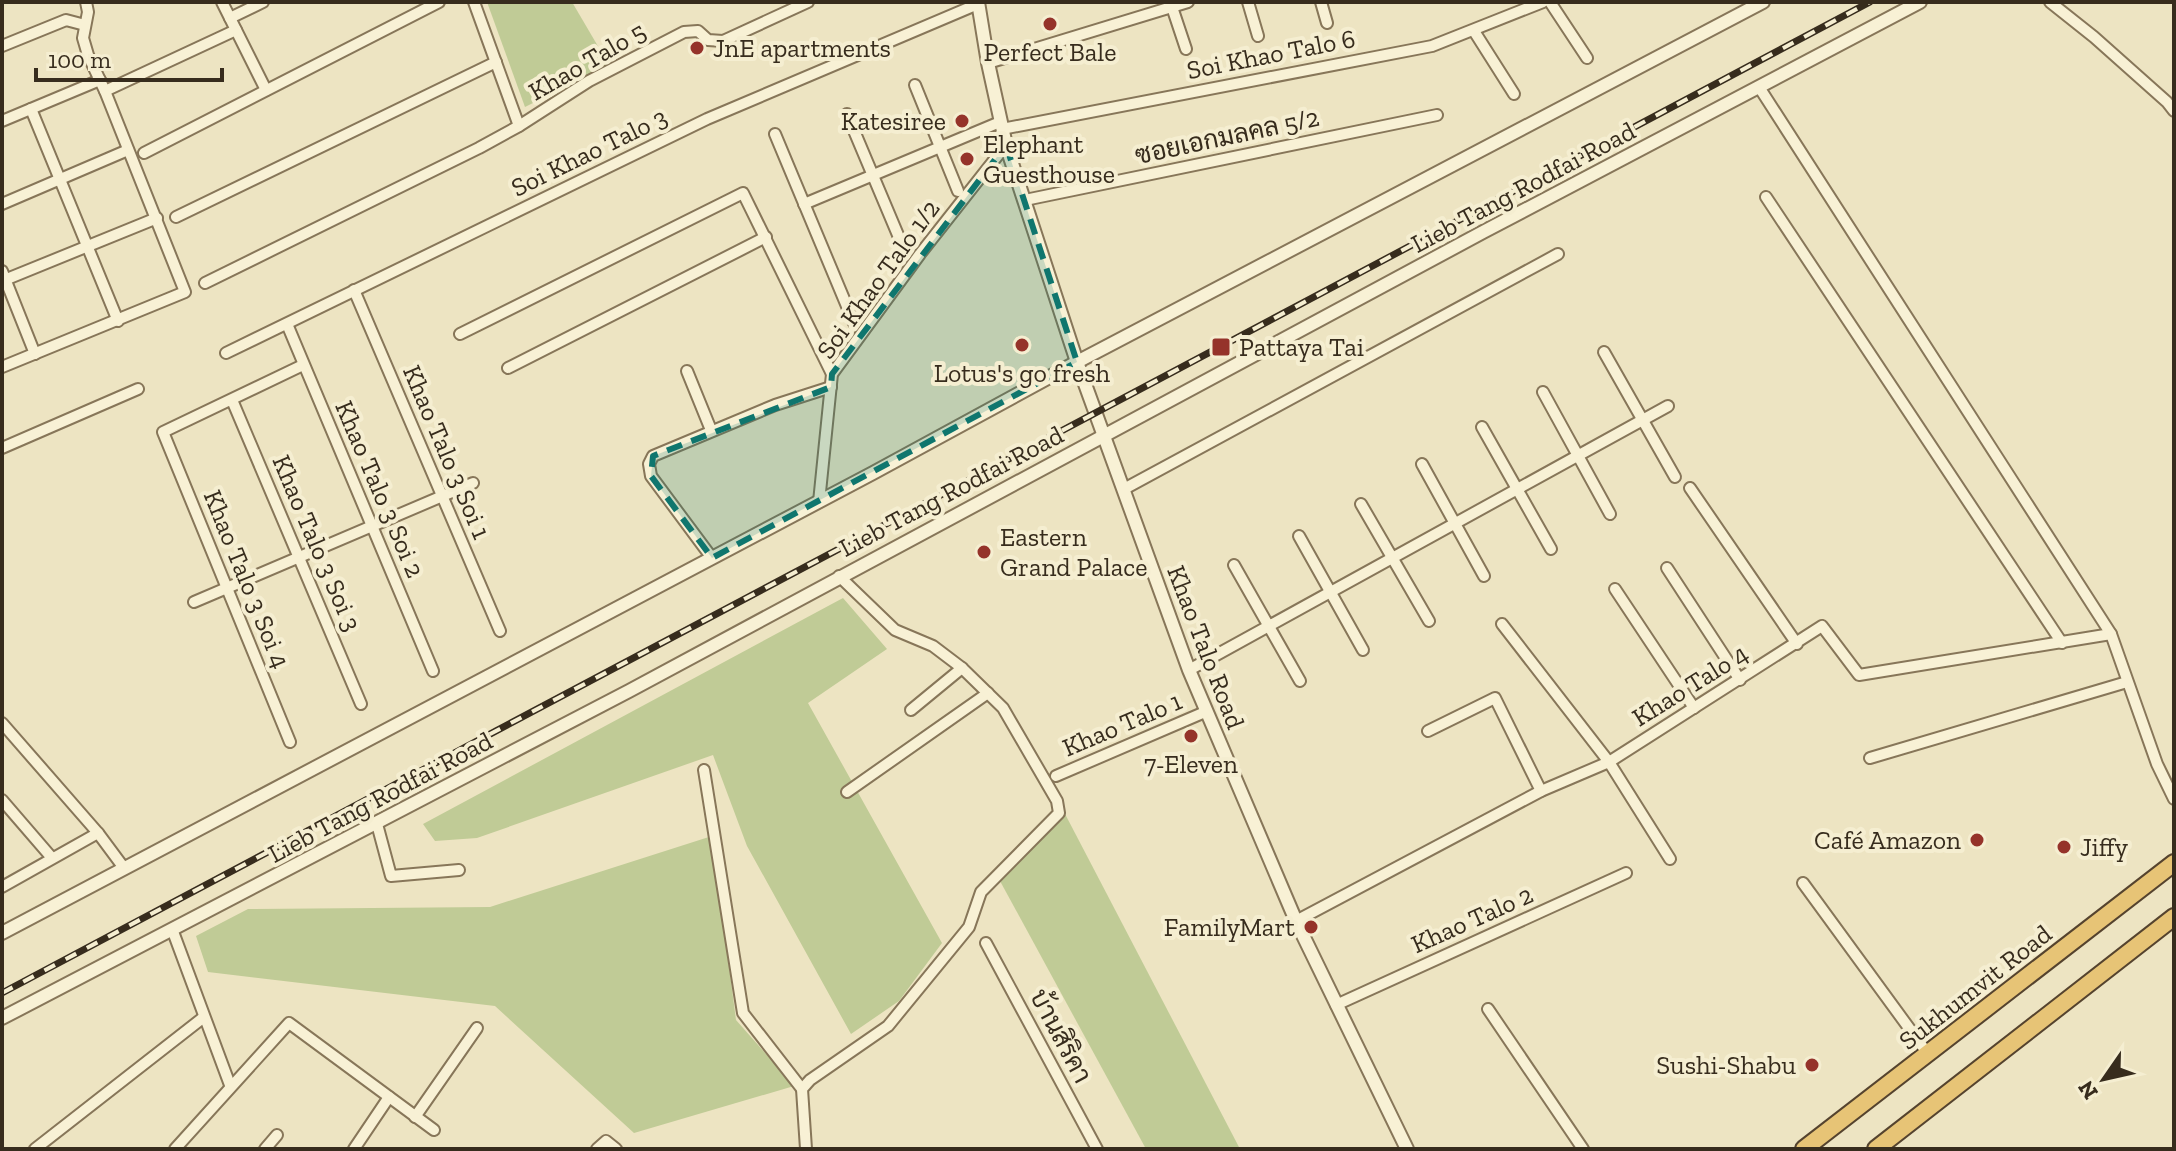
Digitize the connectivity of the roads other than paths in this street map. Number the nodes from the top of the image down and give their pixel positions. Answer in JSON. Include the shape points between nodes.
{"nodes":[{"id":1,"x":86,"y":2,"type":"edge"},
{"id":2,"x":222,"y":2,"type":"edge"},
{"id":3,"x":263,"y":2,"type":"edge"},
{"id":4,"x":439,"y":2,"type":"edge"},
{"id":5,"x":474,"y":2,"type":"edge"},
{"id":6,"x":808,"y":2,"type":"edge"},
{"id":7,"x":1188,"y":2,"type":"edge"},
{"id":8,"x":1248,"y":2,"type":"edge"},
{"id":9,"x":1321,"y":2,"type":"edge"},
{"id":10,"x":1543,"y":2,"type":"edge"},
{"id":11,"x":1550,"y":2,"type":"edge"},
{"id":12,"x":1763,"y":2,"type":"edge"},
{"id":13,"x":1920,"y":2,"type":"edge"},
{"id":14,"x":2050,"y":2,"type":"edge"},
{"id":15,"x":978,"y":3,"type":"edge"},
{"id":16,"x":1172,"y":7,"type":"junction"},
{"id":17,"x":230,"y":18,"type":"junction"},
{"id":18,"x":1327,"y":23,"type":"dead end"},
{"id":19,"x":85,"y":25,"type":"junction"},
{"id":20,"x":236,"y":30,"type":"junction"},
{"id":21,"x":1474,"y":31,"type":"junction"},
{"id":22,"x":1258,"y":36,"type":"dead end"},
{"id":23,"x":2,"y":46,"type":"edge"},
{"id":24,"x":1186,"y":49,"type":"dead end"},
{"id":25,"x":1587,"y":58,"type":"dead end"},
{"id":26,"x":496,"y":62,"type":"junction"},
{"id":27,"x":988,"y":63,"type":"junction"},
{"id":28,"x":100,"y":80,"type":"junction"},
{"id":29,"x":915,"y":85,"type":"dead end"},
{"id":30,"x":1759,"y":87,"type":"junction"},
{"id":31,"x":266,"y":90,"type":"junction"},
{"id":32,"x":105,"y":91,"type":"junction"},
{"id":33,"x":1514,"y":94,"type":"dead end"},
{"id":34,"x":31,"y":109,"type":"junction"},
{"id":35,"x":2174,"y":111,"type":"edge"},
{"id":36,"x":847,"y":114,"type":"dead end"},
{"id":37,"x":1437,"y":115,"type":"dead end"},
{"id":38,"x":2,"y":121,"type":"edge"},
{"id":39,"x":519,"y":126,"type":"junction"},
{"id":40,"x":1001,"y":126,"type":"junction"},
{"id":41,"x":775,"y":134,"type":"dead end"},
{"id":42,"x":1006,"y":145,"type":"junction"},
{"id":43,"x":941,"y":147,"type":"junction"},
{"id":44,"x":128,"y":150,"type":"junction"},
{"id":45,"x":144,"y":153,"type":"dead end"},
{"id":46,"x":873,"y":175,"type":"junction"},
{"id":47,"x":59,"y":179,"type":"junction"},
{"id":48,"x":958,"y":191,"type":"dead end"},
{"id":49,"x":1766,"y":197,"type":"dead end"},
{"id":50,"x":1025,"y":200,"type":"junction"},
{"id":51,"x":2,"y":204,"type":"edge"},
{"id":52,"x":804,"y":204,"type":"junction"},
{"id":53,"x":176,"y":217,"type":"dead end"},
{"id":54,"x":157,"y":218,"type":"junction"},
{"id":55,"x":766,"y":237,"type":"junction"},
{"id":56,"x":87,"y":247,"type":"junction"},
{"id":57,"x":906,"y":254,"type":"dead end"},
{"id":58,"x":1558,"y":254,"type":"dead end"},
{"id":59,"x":3,"y":277,"type":"edge"},
{"id":60,"x":205,"y":283,"type":"dead end"},
{"id":61,"x":354,"y":290,"type":"junction"},
{"id":62,"x":118,"y":321,"type":"junction"},
{"id":63,"x":854,"y":323,"type":"dead end"},
{"id":64,"x":287,"y":324,"type":"junction"},
{"id":65,"x":460,"y":334,"type":"dead end"},
{"id":66,"x":1604,"y":352,"type":"dead end"},
{"id":67,"x":226,"y":353,"type":"dead end"},
{"id":68,"x":35,"y":354,"type":"junction"},
{"id":69,"x":1077,"y":362,"type":"junction"},
{"id":70,"x":303,"y":365,"type":"junction"},
{"id":71,"x":2,"y":367,"type":"edge"},
{"id":72,"x":508,"y":368,"type":"dead end"},
{"id":73,"x":687,"y":371,"type":"dead end"},
{"id":74,"x":832,"y":374,"type":"junction"},
{"id":75,"x":831,"y":387,"type":"junction"},
{"id":76,"x":138,"y":389,"type":"dead end"},
{"id":77,"x":1543,"y":392,"type":"dead end"},
{"id":78,"x":232,"y":400,"type":"junction"},
{"id":79,"x":1668,"y":406,"type":"dead end"},
{"id":80,"x":1642,"y":421,"type":"junction"},
{"id":81,"x":1482,"y":427,"type":"dead end"},
{"id":82,"x":711,"y":430,"type":"junction"},
{"id":83,"x":1104,"y":435,"type":"junction"},
{"id":84,"x":2,"y":448,"type":"edge"},
{"id":85,"x":1578,"y":456,"type":"junction"},
{"id":86,"x":1422,"y":464,"type":"dead end"},
{"id":87,"x":1675,"y":477,"type":"dead end"},
{"id":88,"x":473,"y":483,"type":"dead end"},
{"id":89,"x":1690,"y":488,"type":"dead end"},
{"id":90,"x":1124,"y":489,"type":"junction"},
{"id":91,"x":1517,"y":489,"type":"junction"},
{"id":92,"x":442,"y":496,"type":"junction"},
{"id":93,"x":819,"y":502,"type":"junction"},
{"id":94,"x":1361,"y":504,"type":"dead end"},
{"id":95,"x":1610,"y":514,"type":"dead end"},
{"id":96,"x":1455,"y":524,"type":"junction"},
{"id":97,"x":372,"y":525,"type":"junction"},
{"id":98,"x":1299,"y":536,"type":"dead end"},
{"id":99,"x":1551,"y":549,"type":"dead end"},
{"id":100,"x":299,"y":556,"type":"junction"},
{"id":101,"x":712,"y":558,"type":"junction"},
{"id":102,"x":1392,"y":558,"type":"junction"},
{"id":103,"x":1234,"y":565,"type":"dead end"},
{"id":104,"x":1667,"y":568,"type":"dead end"},
{"id":105,"x":839,"y":576,"type":"junction"},
{"id":106,"x":1484,"y":576,"type":"dead end"},
{"id":107,"x":227,"y":588,"type":"junction"},
{"id":108,"x":1615,"y":589,"type":"dead end"},
{"id":109,"x":1330,"y":592,"type":"junction"},
{"id":110,"x":194,"y":602,"type":"dead end"},
{"id":111,"x":1429,"y":621,"type":"dead end"},
{"id":112,"x":1502,"y":624,"type":"dead end"},
{"id":113,"x":1268,"y":626,"type":"junction"},
{"id":114,"x":500,"y":631,"type":"dead end"},
{"id":115,"x":2111,"y":634,"type":"junction"},
{"id":116,"x":2062,"y":643,"type":"junction"},
{"id":117,"x":1797,"y":644,"type":"junction"},
{"id":118,"x":1363,"y":650,"type":"dead end"},
{"id":119,"x":962,"y":668,"type":"junction"},
{"id":120,"x":1189,"y":670,"type":"junction"},
{"id":121,"x":433,"y":671,"type":"dead end"},
{"id":122,"x":1740,"y":680,"type":"junction"},
{"id":123,"x":1300,"y":681,"type":"dead end"},
{"id":124,"x":2127,"y":682,"type":"junction"},
{"id":125,"x":988,"y":693,"type":"junction"},
{"id":126,"x":361,"y":704,"type":"dead end"},
{"id":127,"x":1694,"y":708,"type":"junction"},
{"id":128,"x":911,"y":710,"type":"dead end"},
{"id":129,"x":1205,"y":712,"type":"junction"},
{"id":130,"x":2,"y":723,"type":"edge"},
{"id":131,"x":1428,"y":731,"type":"dead end"},
{"id":132,"x":290,"y":742,"type":"dead end"},
{"id":133,"x":1870,"y":758,"type":"dead end"},
{"id":134,"x":1609,"y":762,"type":"junction"},
{"id":135,"x":704,"y":770,"type":"dead end"},
{"id":136,"x":1056,"y":776,"type":"dead end"},
{"id":137,"x":1541,"y":791,"type":"junction"},
{"id":138,"x":847,"y":792,"type":"dead end"},
{"id":139,"x":2174,"y":799,"type":"edge"},
{"id":140,"x":2,"y":800,"type":"edge"},
{"id":141,"x":377,"y":824,"type":"junction"},
{"id":142,"x":98,"y":833,"type":"junction"},
{"id":143,"x":52,"y":858,"type":"junction"},
{"id":144,"x":1670,"y":859,"type":"dead end"},
{"id":145,"x":2174,"y":863,"type":"edge"},
{"id":146,"x":124,"y":868,"type":"junction"},
{"id":147,"x":459,"y":870,"type":"dead end"},
{"id":148,"x":1626,"y":873,"type":"dead end"},
{"id":149,"x":1803,"y":883,"type":"dead end"},
{"id":150,"x":2,"y":887,"type":"edge"},
{"id":151,"x":2174,"y":917,"type":"edge"},
{"id":152,"x":1296,"y":921,"type":"junction"},
{"id":153,"x":172,"y":929,"type":"junction"},
{"id":154,"x":2,"y":933,"type":"edge"},
{"id":155,"x":986,"y":943,"type":"dead end"},
{"id":156,"x":1336,"y":1005,"type":"junction"},
{"id":157,"x":1488,"y":1009,"type":"dead end"},
{"id":158,"x":204,"y":1017,"type":"junction"},
{"id":159,"x":2,"y":1018,"type":"edge"},
{"id":160,"x":477,"y":1028,"type":"dead end"},
{"id":161,"x":1928,"y":1054,"type":"junction"},
{"id":162,"x":230,"y":1085,"type":"junction"},
{"id":163,"x":802,"y":1089,"type":"junction"},
{"id":164,"x":389,"y":1097,"type":"junction"},
{"id":165,"x":415,"y":1117,"type":"junction"},
{"id":166,"x":434,"y":1130,"type":"dead end"},
{"id":167,"x":277,"y":1135,"type":"dead end"},
{"id":168,"x":35,"y":1149,"type":"edge"},
{"id":169,"x":175,"y":1149,"type":"edge"},
{"id":170,"x":265,"y":1149,"type":"edge"},
{"id":171,"x":354,"y":1149,"type":"edge"},
{"id":172,"x":597,"y":1149,"type":"edge"},
{"id":173,"x":616,"y":1149,"type":"edge"},
{"id":174,"x":806,"y":1149,"type":"edge"},
{"id":175,"x":1097,"y":1149,"type":"edge"},
{"id":176,"x":1407,"y":1149,"type":"edge"},
{"id":177,"x":1583,"y":1149,"type":"edge"},
{"id":178,"x":1804,"y":1149,"type":"edge"},
{"id":179,"x":1876,"y":1149,"type":"edge"}],
"edges":[{"from":1,"to":19,"type":"street"},
{"from":2,"to":17,"type":"street"},
{"from":3,"to":17,"type":"street"},
{"from":4,"to":31,"type":"street"},
{"from":5,"to":26,"type":"street"},
{"from":6,"to":39,"type":"street","name":"Khao Talo 5","via":[[723,41],[708,40],[698,31],[684,32],[589,81]]},
{"from":7,"to":16,"type":"street"},
{"from":8,"to":22,"type":"street"},
{"from":9,"to":18,"type":"street"},
{"from":10,"to":21,"type":"street","name":"Soi Khao Talo 6"},
{"from":11,"to":25,"type":"street"},
{"from":12,"to":69,"type":"street","name":"Lieb Tang Rodfai Road"},
{"from":13,"to":30,"type":"street","name":"Lieb Tang Rodfai Road"},
{"from":14,"to":35,"type":"street"},
{"from":15,"to":27,"type":"street","name":"Khao Talo Road"},
{"from":15,"to":61,"type":"street","name":"Soi Khao Talo 3","via":[[707,119]]},
{"from":16,"to":24,"type":"street"},
{"from":16,"to":27,"type":"street"},
{"from":17,"to":20,"type":"street"},
{"from":19,"to":23,"type":"street","via":[[66,20]]},
{"from":19,"to":28,"type":"street","via":[[83,38]]},
{"from":20,"to":31,"type":"street"},
{"from":20,"to":32,"type":"street"},
{"from":21,"to":33,"type":"street"},
{"from":21,"to":40,"type":"street","name":"Soi Khao Talo 6","via":[[1432,46]]},
{"from":26,"to":39,"type":"street"},
{"from":26,"to":53,"type":"street"},
{"from":27,"to":40,"type":"street","name":"Khao Talo Road"},
{"from":28,"to":32,"type":"street"},
{"from":28,"to":34,"type":"street"},
{"from":29,"to":43,"type":"street"},
{"from":30,"to":83,"type":"street","name":"Lieb Tang Rodfai Road"},
{"from":30,"to":115,"type":"street"},
{"from":31,"to":45,"type":"street"},
{"from":32,"to":44,"type":"street"},
{"from":34,"to":38,"type":"street"},
{"from":34,"to":47,"type":"street"},
{"from":36,"to":46,"type":"street"},
{"from":37,"to":50,"type":"street","name":"ซอยเอกมลคล 5/2"},
{"from":39,"to":60,"type":"street","name":"Khao Talo 5"},
{"from":40,"to":42,"type":"street","name":"Khao Talo Road"},
{"from":40,"to":43,"type":"street","name":"Soi Khao Talo 6"},
{"from":41,"to":52,"type":"street"},
{"from":42,"to":50,"type":"street","name":"Khao Talo Road"},
{"from":42,"to":74,"type":"street","name":"Soi Khao Talo 1/2"},
{"from":43,"to":46,"type":"street","name":"Soi Khao Talo 6"},
{"from":43,"to":48,"type":"street"},
{"from":44,"to":47,"type":"street"},
{"from":44,"to":54,"type":"street"},
{"from":46,"to":52,"type":"street","name":"Soi Khao Talo 6"},
{"from":46,"to":57,"type":"street"},
{"from":47,"to":51,"type":"street"},
{"from":47,"to":56,"type":"street"},
{"from":49,"to":116,"type":"street"},
{"from":50,"to":69,"type":"street","name":"Khao Talo Road"},
{"from":52,"to":63,"type":"street"},
{"from":54,"to":56,"type":"street"},
{"from":54,"to":62,"type":"street","via":[[185,292]]},
{"from":55,"to":65,"type":"street","via":[[743,193]]},
{"from":55,"to":72,"type":"street"},
{"from":55,"to":74,"type":"street"},
{"from":56,"to":59,"type":"street"},
{"from":56,"to":62,"type":"street"},
{"from":58,"to":90,"type":"street"},
{"from":59,"to":68,"type":"street"},
{"from":61,"to":64,"type":"street","name":"Soi Khao Talo 3"},
{"from":61,"to":92,"type":"street","name":"Khao Talo 3 Soi 1"},
{"from":62,"to":68,"type":"street"},
{"from":64,"to":67,"type":"street","name":"Soi Khao Talo 3"},
{"from":64,"to":70,"type":"street","name":"Khao Talo 3 Soi 2"},
{"from":66,"to":80,"type":"street"},
{"from":68,"to":71,"type":"street"},
{"from":69,"to":83,"type":"street","name":"Khao Talo Road"},
{"from":69,"to":93,"type":"street","name":"Lieb Tang Rodfai Road"},
{"from":70,"to":78,"type":"street"},
{"from":70,"to":97,"type":"street","name":"Khao Talo 3 Soi 2"},
{"from":73,"to":82,"type":"street"},
{"from":74,"to":75,"type":"street","name":"Soi Khao Talo 1/2"},
{"from":75,"to":82,"type":"street"},
{"from":75,"to":93,"type":"street","name":"Soi Khao Talo 1/2"},
{"from":76,"to":84,"type":"street"},
{"from":77,"to":85,"type":"street"},
{"from":78,"to":100,"type":"street","name":"Khao Talo 3 Soi 3"},
{"from":78,"to":107,"type":"street","name":"Khao Talo 3 Soi 4","via":[[163,432]]},
{"from":79,"to":80,"type":"street"},
{"from":80,"to":85,"type":"street"},
{"from":80,"to":87,"type":"street"},
{"from":81,"to":91,"type":"street"},
{"from":82,"to":101,"type":"street","via":[[653,456],[649,464],[651,476]]},
{"from":83,"to":90,"type":"street","name":"Khao Talo Road"},
{"from":83,"to":105,"type":"street","name":"Lieb Tang Rodfai Road"},
{"from":85,"to":91,"type":"street"},
{"from":85,"to":95,"type":"street"},
{"from":86,"to":96,"type":"street"},
{"from":88,"to":92,"type":"street"},
{"from":89,"to":117,"type":"street"},
{"from":90,"to":120,"type":"street","name":"Khao Talo Road"},
{"from":91,"to":96,"type":"street"},
{"from":91,"to":99,"type":"street"},
{"from":92,"to":97,"type":"street"},
{"from":92,"to":114,"type":"street","name":"Khao Talo 3 Soi 1"},
{"from":93,"to":101,"type":"street","name":"Lieb Tang Rodfai Road"},
{"from":94,"to":102,"type":"street"},
{"from":96,"to":102,"type":"street"},
{"from":96,"to":106,"type":"street"},
{"from":97,"to":100,"type":"street"},
{"from":97,"to":121,"type":"street","name":"Khao Talo 3 Soi 2"},
{"from":98,"to":109,"type":"street"},
{"from":100,"to":107,"type":"street"},
{"from":100,"to":126,"type":"street","name":"Khao Talo 3 Soi 3"},
{"from":101,"to":146,"type":"street","name":"Lieb Tang Rodfai Road"},
{"from":102,"to":109,"type":"street"},
{"from":102,"to":111,"type":"street"},
{"from":103,"to":113,"type":"street"},
{"from":104,"to":122,"type":"street"},
{"from":105,"to":119,"type":"street","via":[[895,630],[933,646]]},
{"from":105,"to":141,"type":"street","name":"Lieb Tang Rodfai Road"},
{"from":107,"to":110,"type":"street"},
{"from":107,"to":132,"type":"street","name":"Khao Talo 3 Soi 4"},
{"from":108,"to":127,"type":"street"},
{"from":109,"to":113,"type":"street"},
{"from":109,"to":118,"type":"street"},
{"from":112,"to":134,"type":"street"},
{"from":113,"to":120,"type":"street"},
{"from":113,"to":123,"type":"street"},
{"from":115,"to":116,"type":"street","name":"Khao Talo 4"},
{"from":115,"to":124,"type":"street"},
{"from":116,"to":117,"type":"street","name":"Khao Talo 4","via":[[1859,675],[1822,626]]},
{"from":117,"to":122,"type":"street","name":"Khao Talo 4"},
{"from":119,"to":125,"type":"street"},
{"from":119,"to":128,"type":"street"},
{"from":120,"to":129,"type":"street","name":"Khao Talo Road"},
{"from":122,"to":127,"type":"street","name":"Khao Talo 4"},
{"from":124,"to":133,"type":"street"},
{"from":124,"to":139,"type":"street"},
{"from":125,"to":138,"type":"street"},
{"from":125,"to":163,"type":"street","via":[[1003,708],[1059,813],[981,892],[969,927],[888,1026]]},
{"from":127,"to":134,"type":"street","name":"Khao Talo 4"},
{"from":129,"to":136,"type":"street","name":"Khao Talo 1"},
{"from":129,"to":152,"type":"street","name":"Khao Talo Road"},
{"from":130,"to":142,"type":"street"},
{"from":131,"to":137,"type":"street","via":[[1495,698]]},
{"from":134,"to":137,"type":"street","name":"Khao Talo 4"},
{"from":134,"to":144,"type":"street"},
{"from":135,"to":163,"type":"street","via":[[743,1013]]},
{"from":137,"to":152,"type":"street","name":"Khao Talo 4"},
{"from":140,"to":143,"type":"street"},
{"from":141,"to":147,"type":"street","via":[[391,876]]},
{"from":141,"to":153,"type":"street","name":"Lieb Tang Rodfai Road"},
{"from":142,"to":143,"type":"street"},
{"from":142,"to":146,"type":"street"},
{"from":143,"to":150,"type":"street"},
{"from":145,"to":161,"type":"highway","name":"Sukhumvit Road"},
{"from":146,"to":154,"type":"street","name":"Lieb Tang Rodfai Road"},
{"from":148,"to":156,"type":"street","name":"Khao Talo 2"},
{"from":149,"to":161,"type":"street"},
{"from":151,"to":179,"type":"highway"},
{"from":152,"to":156,"type":"street","name":"Khao Talo Road"},
{"from":153,"to":158,"type":"street"},
{"from":153,"to":159,"type":"street","name":"Lieb Tang Rodfai Road"},
{"from":155,"to":175,"type":"street","name":"บ้านสิริคา"},
{"from":156,"to":176,"type":"street","name":"Khao Talo Road"},
{"from":157,"to":177,"type":"street"},
{"from":158,"to":162,"type":"street"},
{"from":158,"to":168,"type":"street"},
{"from":160,"to":165,"type":"street"},
{"from":161,"to":178,"type":"highway","name":"Sukhumvit Road"},
{"from":162,"to":164,"type":"street","via":[[289,1023]]},
{"from":162,"to":169,"type":"street"},
{"from":163,"to":174,"type":"street"},
{"from":164,"to":165,"type":"street"},
{"from":164,"to":171,"type":"street"},
{"from":165,"to":166,"type":"street"},
{"from":167,"to":170,"type":"street"},
{"from":172,"to":173,"type":"street","via":[[606,1141]]}]}
